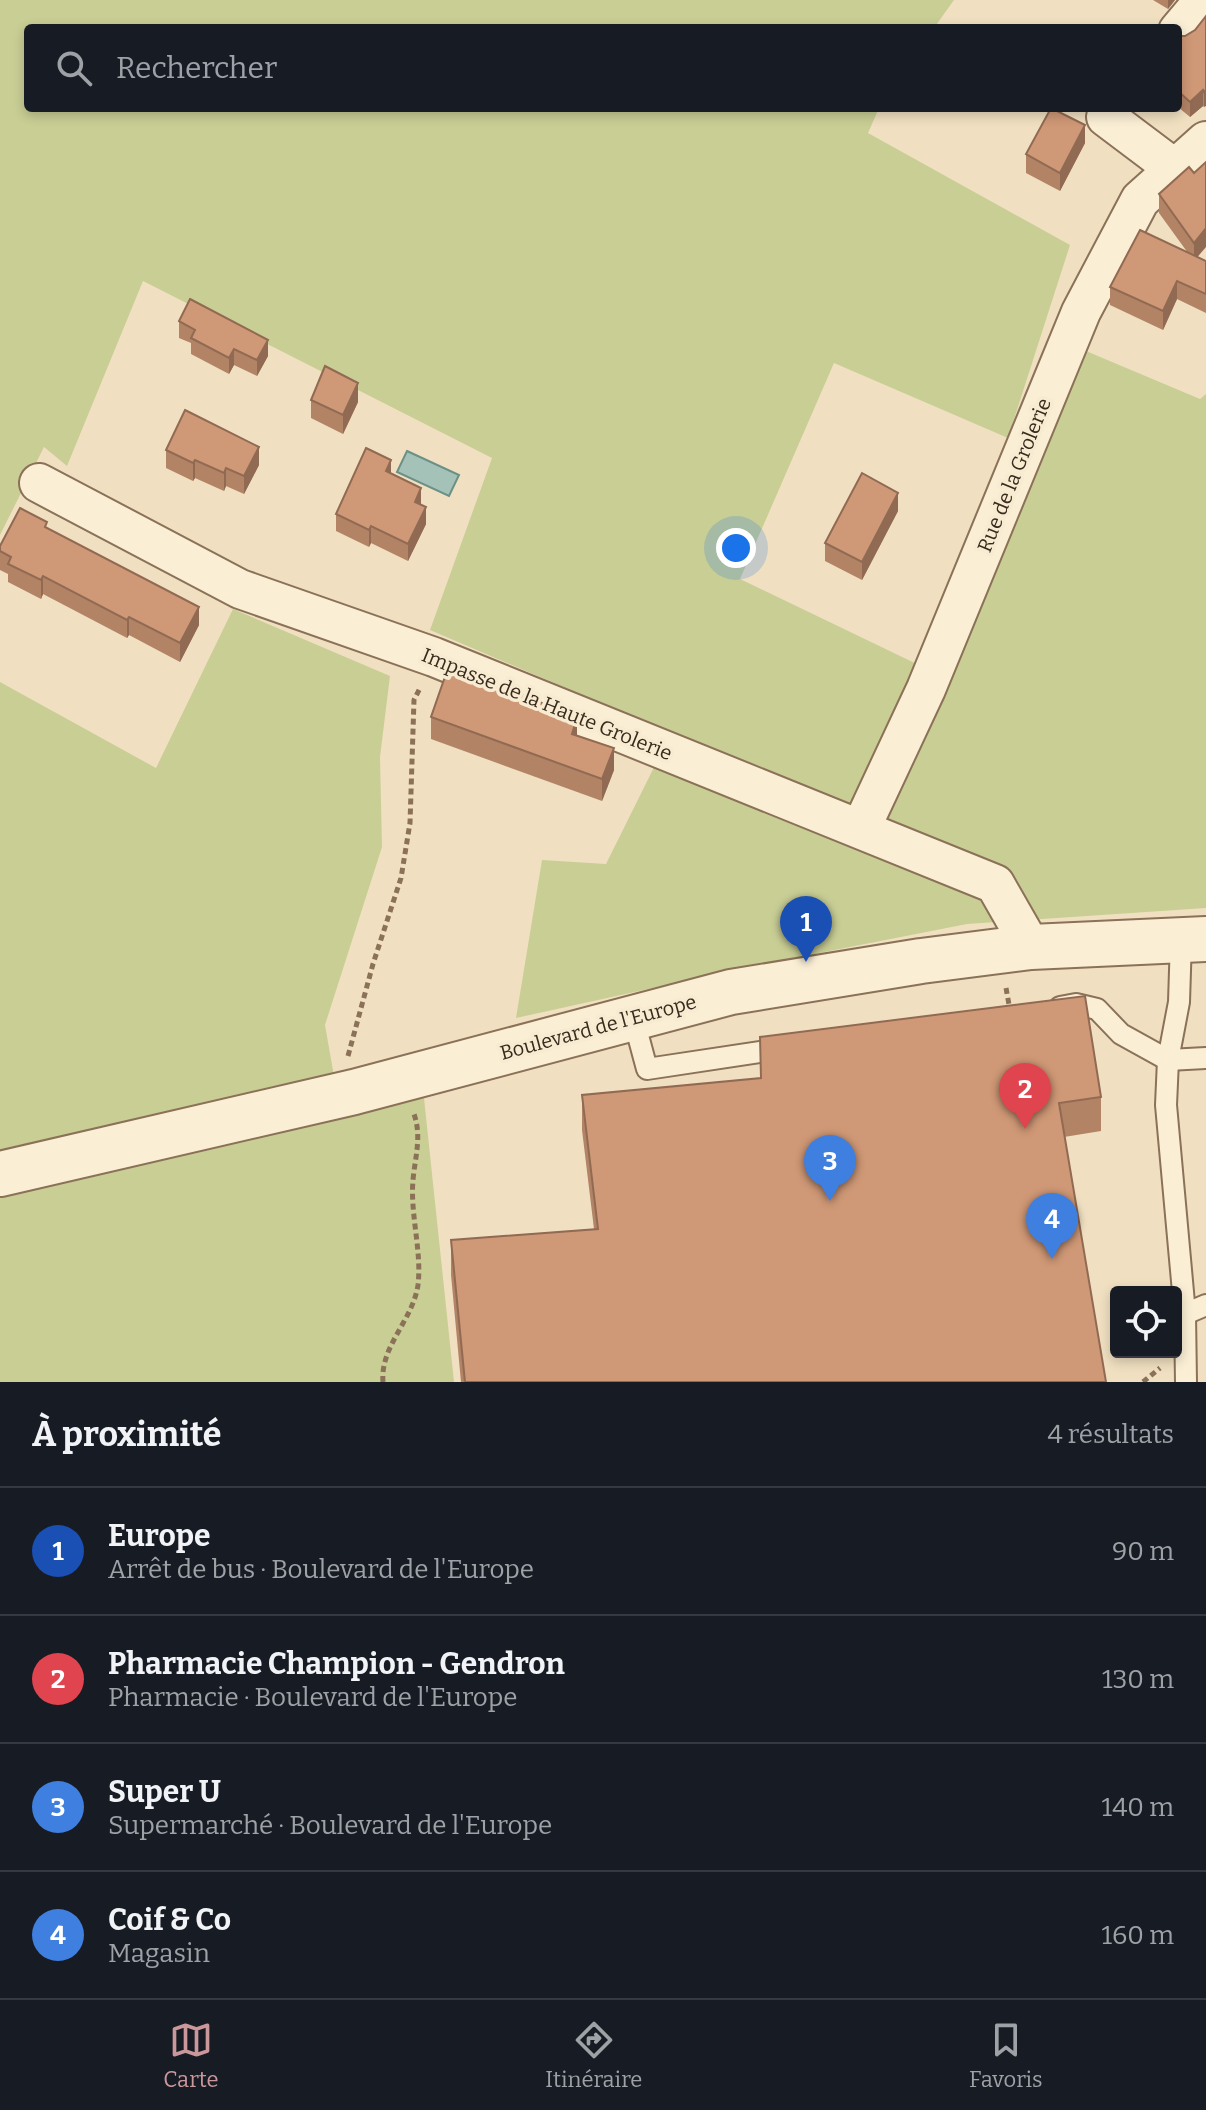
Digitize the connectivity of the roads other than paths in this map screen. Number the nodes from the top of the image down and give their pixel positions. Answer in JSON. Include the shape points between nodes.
{"nodes":[{"id":1,"x":1204,"y":0,"type":"edge"},
{"id":2,"x":1182,"y":26,"type":"edge"},
{"id":3,"x":1110,"y":112,"type":"edge"},
{"id":4,"x":1197,"y":150,"type":"edge"},
{"id":5,"x":39,"y":483,"type":"dead end"},
{"id":6,"x":861,"y":828,"type":"junction"},
{"id":7,"x":1194,"y":939,"type":"edge"},
{"id":8,"x":1031,"y":947,"type":"junction"},
{"id":9,"x":1011,"y":1015,"type":"edge"},
{"id":10,"x":633,"y":1017,"type":"junction"},
{"id":11,"x":802,"y":1046,"type":"edge"},
{"id":12,"x":1206,"y":1058,"type":"edge"},
{"id":13,"x":1168,"y":1060,"type":"junction"},
{"id":14,"x":0,"y":1174,"type":"edge"},
{"id":15,"x":1206,"y":1305,"type":"edge"},
{"id":16,"x":1185,"y":1314,"type":"junction"},
{"id":17,"x":1186,"y":1382,"type":"edge"}],
"edges":[{"from":1,"to":2,"type":"street"},
{"from":3,"to":4,"type":"street","via":[[1106,117]]},
{"from":4,"to":6,"type":"street","name":"Rue de la Grolerie","via":[[1140,200],[1081,312],[926,689]]},
{"from":5,"to":6,"type":"street","name":"Impasse de la Haute Grolerie","via":[[240,589],[434,657]]},
{"from":6,"to":8,"type":"street","name":"Impasse de la Haute Grolerie","via":[[995,884]]},
{"from":7,"to":8,"type":"street","name":"Boulevard de l'Europe"},
{"from":7,"to":13,"type":"lane"},
{"from":8,"to":10,"type":"street","name":"Boulevard de l'Europe","via":[[731,992]]},
{"from":9,"to":13,"type":"lane","via":[[1076,1004],[1097,1009],[1121,1034]]},
{"from":10,"to":11,"type":"lane","via":[[647,1069]]},
{"from":10,"to":14,"type":"street","name":"Boulevard de l'Europe","via":[[354,1092]]},
{"from":12,"to":13,"type":"lane"},
{"from":13,"to":16,"type":"lane","via":[[1169,1162]]},
{"from":15,"to":16,"type":"lane"},
{"from":16,"to":17,"type":"lane"}]}
